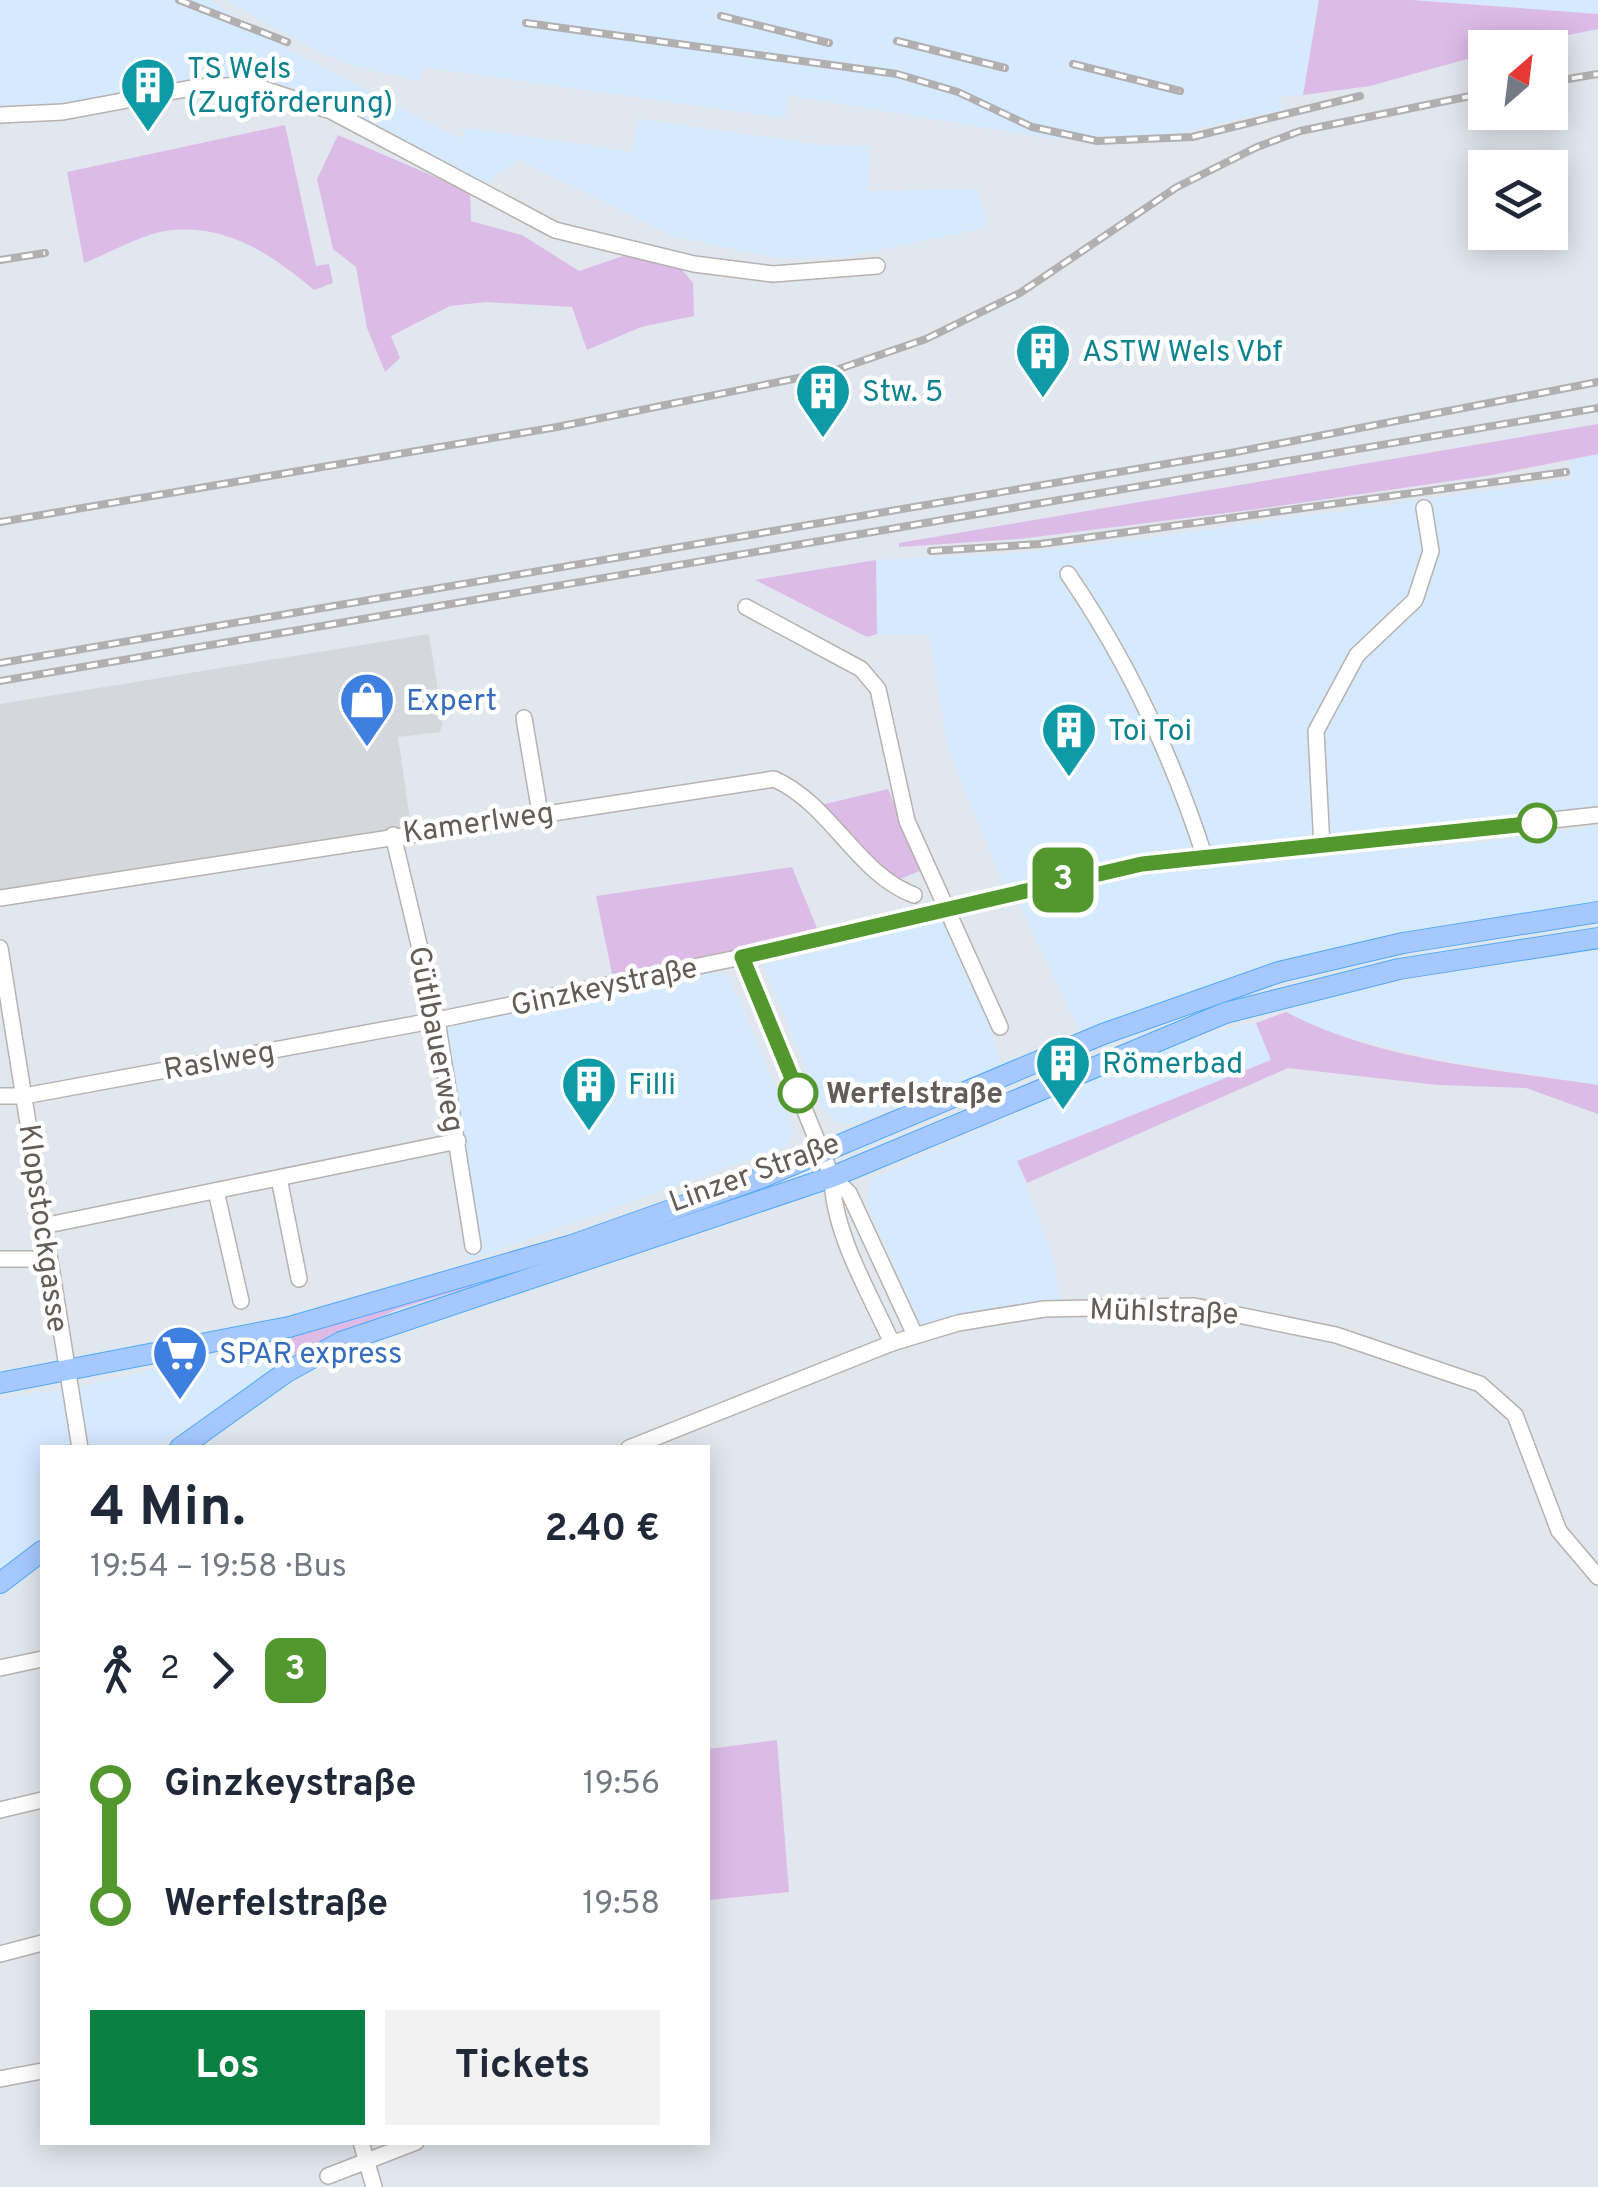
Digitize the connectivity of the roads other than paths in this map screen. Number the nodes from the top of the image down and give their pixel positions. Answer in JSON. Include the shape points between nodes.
{"nodes":[{"id":1,"x":0,"y":114,"type":"edge"},
{"id":2,"x":877,"y":266,"type":"dead end"},
{"id":3,"x":1424,"y":508,"type":"dead end"},
{"id":4,"x":1068,"y":574,"type":"dead end"},
{"id":5,"x":746,"y":607,"type":"dead end"},
{"id":6,"x":524,"y":718,"type":"dead end"},
{"id":7,"x":540,"y":813,"type":"junction"},
{"id":8,"x":1598,"y":815,"type":"edge"},
{"id":9,"x":393,"y":834,"type":"junction"},
{"id":10,"x":1322,"y":846,"type":"junction"},
{"id":11,"x":1206,"y":858,"type":"junction"},
{"id":12,"x":914,"y":894,"type":"dead end"},
{"id":13,"x":0,"y":898,"type":"edge"},
{"id":14,"x":948,"y":910,"type":"junction"},
{"id":15,"x":1598,"y":912,"type":"edge"},
{"id":16,"x":1598,"y":938,"type":"edge"},
{"id":17,"x":0,"y":948,"type":"edge"},
{"id":18,"x":742,"y":957,"type":"junction"},
{"id":19,"x":438,"y":1020,"type":"junction"},
{"id":20,"x":1000,"y":1027,"type":"dead end"},
{"id":21,"x":0,"y":1096,"type":"edge"},
{"id":22,"x":24,"y":1096,"type":"junction"},
{"id":23,"x":458,"y":1141,"type":"junction"},
{"id":24,"x":823,"y":1154,"type":"junction"},
{"id":25,"x":832,"y":1177,"type":"junction"},
{"id":26,"x":279,"y":1178,"type":"junction"},
{"id":27,"x":216,"y":1191,"type":"junction"},
{"id":28,"x":43,"y":1226,"type":"junction"},
{"id":29,"x":472,"y":1246,"type":"dead end"},
{"id":30,"x":0,"y":1259,"type":"edge"},
{"id":31,"x":48,"y":1259,"type":"junction"},
{"id":32,"x":298,"y":1279,"type":"dead end"},
{"id":33,"x":241,"y":1301,"type":"dead end"},
{"id":34,"x":916,"y":1335,"type":"junction"},
{"id":35,"x":892,"y":1343,"type":"junction"},
{"id":36,"x":66,"y":1373,"type":"junction"},
{"id":37,"x":0,"y":1383,"type":"edge"},
{"id":38,"x":79,"y":1445,"type":"edge"},
{"id":39,"x":184,"y":1445,"type":"edge"},
{"id":40,"x":637,"y":1445,"type":"edge"},
{"id":41,"x":40,"y":1553,"type":"edge"},
{"id":42,"x":1598,"y":1578,"type":"edge"},
{"id":43,"x":0,"y":1583,"type":"edge"},
{"id":44,"x":40,"y":1659,"type":"edge"},
{"id":45,"x":0,"y":1668,"type":"edge"},
{"id":46,"x":40,"y":1800,"type":"edge"},
{"id":47,"x":0,"y":1810,"type":"edge"},
{"id":48,"x":40,"y":1944,"type":"edge"},
{"id":49,"x":0,"y":1954,"type":"edge"},
{"id":50,"x":40,"y":2070,"type":"edge"},
{"id":51,"x":0,"y":2079,"type":"edge"},
{"id":52,"x":398,"y":2145,"type":"edge"},
{"id":53,"x":363,"y":2151,"type":"edge"},
{"id":54,"x":328,"y":2176,"type":"dead end"},
{"id":55,"x":374,"y":2187,"type":"edge"}],
"edges":[{"from":1,"to":2,"type":"street","via":[[64,112],[197,87],[252,85],[331,111],[556,230],[694,264],[774,274]]},
{"from":3,"to":10,"type":"street","via":[[1431,551],[1414,600],[1357,655],[1316,731]]},
{"from":4,"to":11,"type":"street","via":[[1108,632]]},
{"from":5,"to":14,"type":"street","via":[[862,669],[878,689],[907,821]]},
{"from":6,"to":7,"type":"street"},
{"from":7,"to":9,"type":"street","name":"Kamerlweg"},
{"from":7,"to":12,"type":"street","name":"Kamerlweg","via":[[774,780],[812,805],[892,886]]},
{"from":8,"to":10,"type":"street","name":"Ginzkeystraße"},
{"from":9,"to":13,"type":"street","name":"Kamerlweg"},
{"from":9,"to":19,"type":"street","name":"Gütlbauerweg"},
{"from":10,"to":11,"type":"street","name":"Ginzkeystraße"},
{"from":11,"to":14,"type":"street","name":"Ginzkeystraße","via":[[1080,876]]},
{"from":14,"to":18,"type":"street","name":"Ginzkeystraße"},
{"from":14,"to":20,"type":"street"},
{"from":15,"to":24,"type":"main road","name":"Linzer Straße","via":[[1404,943],[1278,972],[1103,1034]]},
{"from":16,"to":25,"type":"main road","name":"Linzer Straße","via":[[1399,969],[1225,1013]]},
{"from":17,"to":22,"type":"street","name":"Klopstockgasse"},
{"from":18,"to":19,"type":"street","name":"Ginzkeystraße"},
{"from":18,"to":24,"type":"street"},
{"from":19,"to":22,"type":"street","name":"Raslweg"},
{"from":19,"to":23,"type":"street","name":"Gütlbauerweg"},
{"from":21,"to":22,"type":"street","name":"Raslweg"},
{"from":22,"to":28,"type":"street","name":"Klopstockgasse"},
{"from":23,"to":26,"type":"street"},
{"from":23,"to":29,"type":"street","name":"Gütlbauerweg"},
{"from":24,"to":25,"type":"street"},
{"from":24,"to":36,"type":"main road","name":"Linzer Straße","via":[[572,1245],[290,1327]]},
{"from":25,"to":34,"type":"street","via":[[848,1192]]},
{"from":25,"to":35,"type":"street","via":[[832,1202]]},
{"from":25,"to":39,"type":"main road","name":"Linzer Straße","via":[[342,1342],[285,1372]]},
{"from":26,"to":27,"type":"street"},
{"from":26,"to":32,"type":"street"},
{"from":27,"to":28,"type":"street"},
{"from":27,"to":33,"type":"street"},
{"from":28,"to":31,"type":"street","name":"Klopstockgasse"},
{"from":30,"to":31,"type":"street"},
{"from":31,"to":36,"type":"street","name":"Klopstockgasse"},
{"from":34,"to":35,"type":"street","name":"Mühlstraße"},
{"from":34,"to":42,"type":"street","name":"Mühlstraße","via":[[1044,1309],[1194,1306],[1336,1335],[1457,1375],[1480,1384],[1515,1415],[1559,1531]]},
{"from":35,"to":40,"type":"street","name":"Mühlstraße"},
{"from":36,"to":37,"type":"main road","name":"Linzer Straße"},
{"from":36,"to":38,"type":"street","name":"Klopstockgasse"},
{"from":41,"to":43,"type":"main road"},
{"from":44,"to":45,"type":"street"},
{"from":46,"to":47,"type":"street"},
{"from":48,"to":49,"type":"street"},
{"from":50,"to":51,"type":"street"},
{"from":52,"to":53,"type":"street"},
{"from":53,"to":54,"type":"street"},
{"from":53,"to":55,"type":"street"}]}
